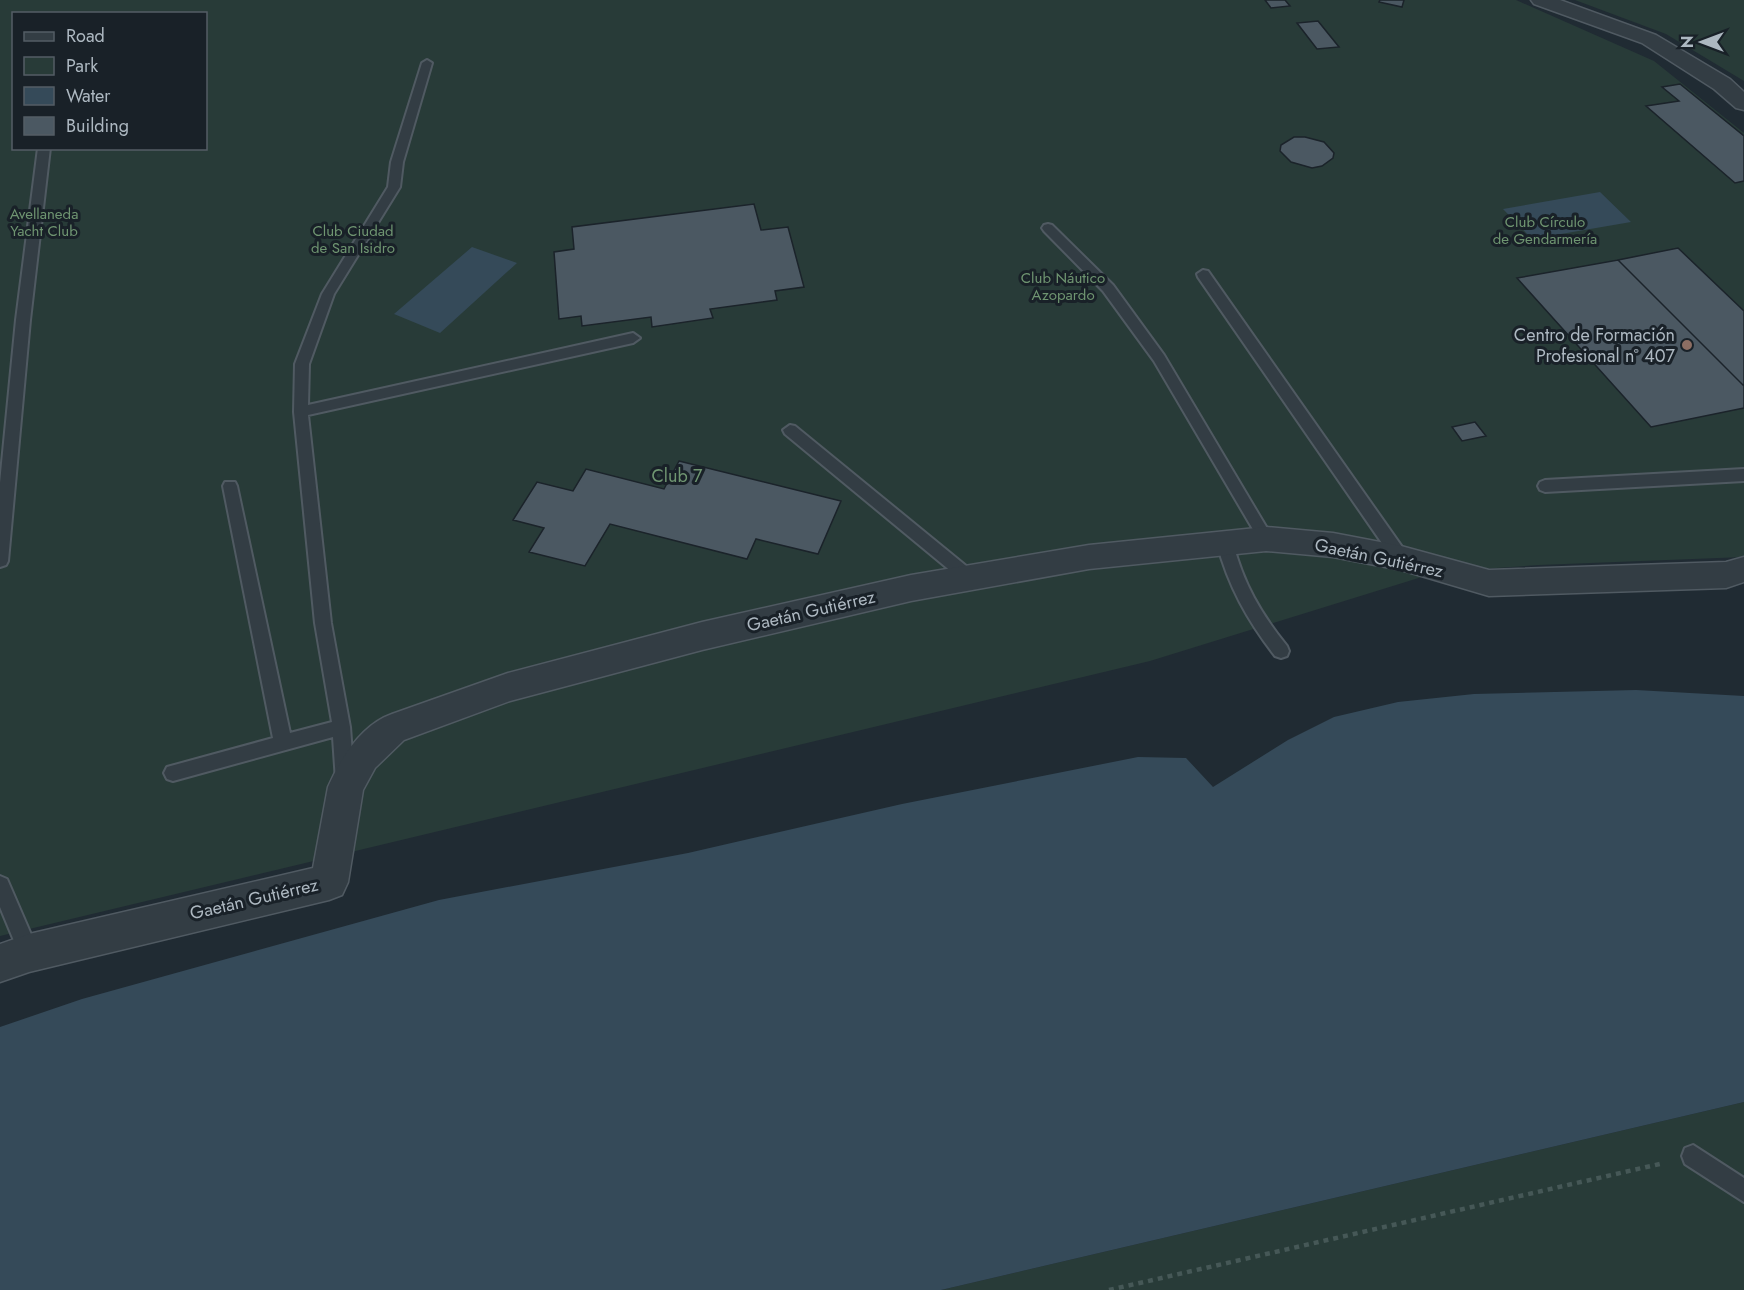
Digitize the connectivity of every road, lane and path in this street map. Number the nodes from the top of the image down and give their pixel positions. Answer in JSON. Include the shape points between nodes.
{"nodes":[{"id":1,"x":1541,"y":0,"type":"edge"},
{"id":2,"x":427,"y":63,"type":"dead end"},
{"id":3,"x":1744,"y":103,"type":"edge"},
{"id":4,"x":44,"y":150,"type":"edge"},
{"id":5,"x":1048,"y":228,"type":"dead end"},
{"id":6,"x":1203,"y":274,"type":"dead end"},
{"id":7,"x":633,"y":338,"type":"dead end"},
{"id":8,"x":301,"y":412,"type":"junction"},
{"id":9,"x":790,"y":430,"type":"dead end"},
{"id":10,"x":1744,"y":475,"type":"edge"},
{"id":11,"x":231,"y":486,"type":"dead end"},
{"id":12,"x":1545,"y":486,"type":"dead end"},
{"id":13,"x":1266,"y":539,"type":"junction"},
{"id":14,"x":1225,"y":543,"type":"junction"},
{"id":15,"x":1401,"y":558,"type":"junction"},
{"id":16,"x":0,"y":561,"type":"edge"},
{"id":17,"x":1744,"y":568,"type":"edge"},
{"id":18,"x":970,"y":578,"type":"junction"},
{"id":19,"x":1281,"y":651,"type":"dead end"},
{"id":20,"x":341,"y":727,"type":"junction"},
{"id":21,"x":283,"y":743,"type":"junction"},
{"id":22,"x":173,"y":773,"type":"dead end"},
{"id":23,"x":346,"y":787,"type":"junction"},
{"id":24,"x":0,"y":885,"type":"edge"},
{"id":25,"x":14,"y":958,"type":"edge"},
{"id":26,"x":1693,"y":1156,"type":"joint"},
{"id":27,"x":1744,"y":1191,"type":"edge"},
{"id":28,"x":1109,"y":1290,"type":"edge"}],
"edges":[{"from":1,"to":3,"type":"street","via":[[1649,39],[1722,84]]},
{"from":2,"to":8,"type":"lane","via":[[397,162],[394,188],[328,294],[302,364]]},
{"from":4,"to":16,"type":"lane"},
{"from":5,"to":13,"type":"lane","via":[[1108,288],[1158,358]]},
{"from":6,"to":15,"type":"lane"},
{"from":7,"to":8,"type":"lane"},
{"from":8,"to":20,"type":"lane","via":[[323,623]]},
{"from":9,"to":18,"type":"lane"},
{"from":10,"to":12,"type":"lane"},
{"from":11,"to":21,"type":"lane"},
{"from":13,"to":14,"type":"street","name":"Gaetán Gutiérrez"},
{"from":13,"to":15,"type":"street","name":"Gaetán Gutiérrez","via":[[1333,545]]},
{"from":14,"to":18,"type":"street","name":"Gaetán Gutiérrez","via":[[1089,557]]},
{"from":14,"to":19,"type":"lane","via":[[1241,595]]},
{"from":15,"to":17,"type":"street","name":"Gaetán Gutiérrez","via":[[1489,583],[1726,575]]},
{"from":18,"to":23,"type":"street","name":"Gaetán Gutiérrez","via":[[778,618],[508,687],[392,729],[363,757]]},
{"from":20,"to":21,"type":"lane"},
{"from":20,"to":23,"type":"lane"},
{"from":21,"to":22,"type":"lane"},
{"from":23,"to":25,"type":"street","name":"Gaetán Gutiérrez","via":[[329,882]]},
{"from":24,"to":25,"type":"lane"},
{"from":26,"to":27,"type":"lane"},
{"from":26,"to":28,"type":"path"}]}
